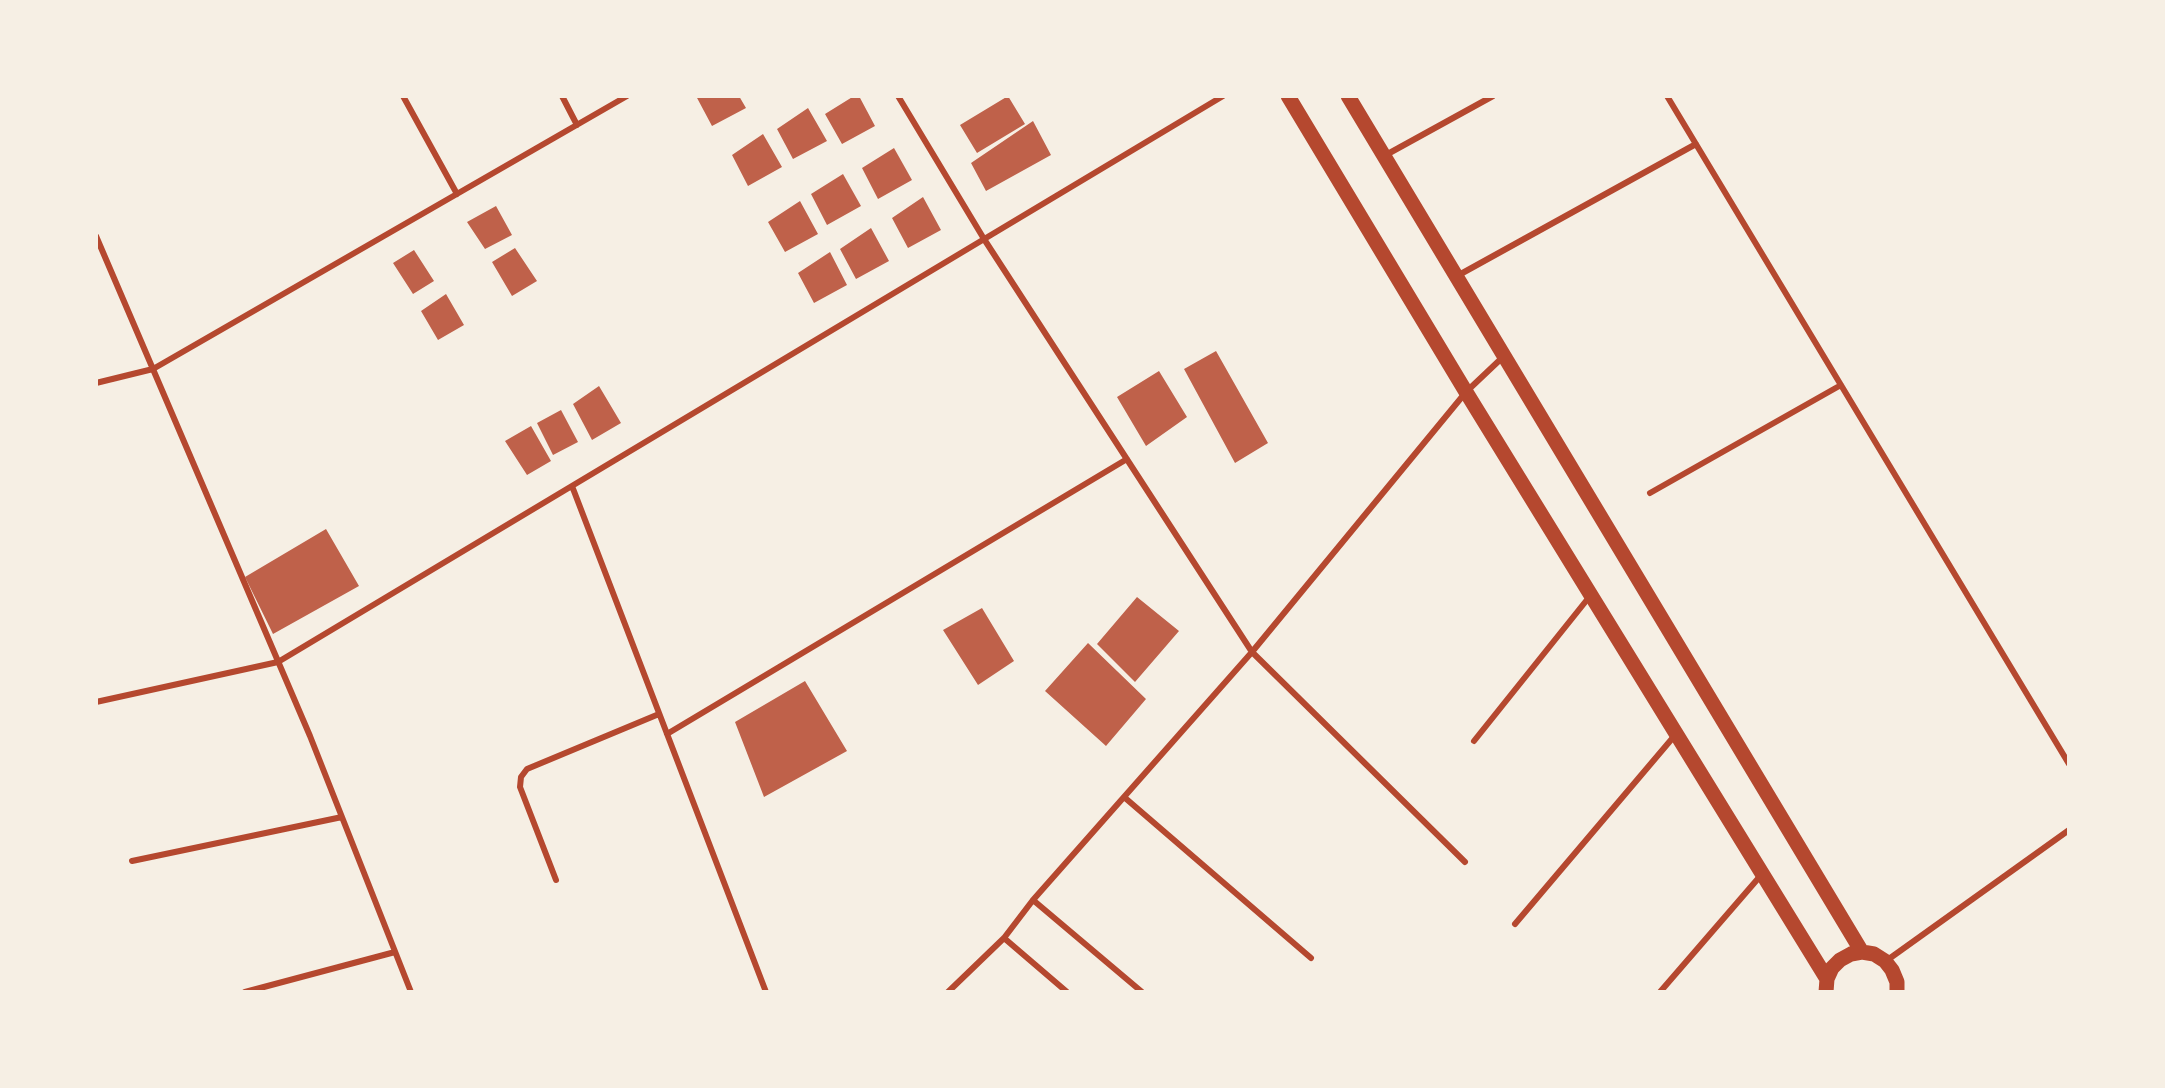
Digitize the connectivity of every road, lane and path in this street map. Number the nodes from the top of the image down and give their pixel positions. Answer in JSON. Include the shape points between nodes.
{"nodes":[{"id":1,"x":403,"y":96,"type":"edge"},
{"id":2,"x":562,"y":96,"type":"edge"},
{"id":3,"x":627,"y":96,"type":"edge"},
{"id":4,"x":898,"y":96,"type":"edge"},
{"id":5,"x":1223,"y":96,"type":"edge"},
{"id":6,"x":1288,"y":96,"type":"edge"},
{"id":7,"x":1348,"y":96,"type":"edge"},
{"id":8,"x":1493,"y":96,"type":"edge"},
{"id":9,"x":1667,"y":96,"type":"edge"},
{"id":10,"x":577,"y":124,"type":"junction"},
{"id":11,"x":1696,"y":144,"type":"junction"},
{"id":12,"x":1384,"y":156,"type":"junction"},
{"id":13,"x":457,"y":194,"type":"junction"},
{"id":14,"x":96,"y":236,"type":"edge"},
{"id":15,"x":984,"y":239,"type":"junction"},
{"id":16,"x":1456,"y":276,"type":"junction"},
{"id":17,"x":1504,"y":356,"type":"junction"},
{"id":18,"x":153,"y":369,"type":"junction"},
{"id":19,"x":96,"y":383,"type":"edge"},
{"id":20,"x":1841,"y":386,"type":"junction"},
{"id":21,"x":1466,"y":392,"type":"junction"},
{"id":22,"x":1127,"y":459,"type":"junction"},
{"id":23,"x":572,"y":486,"type":"junction"},
{"id":24,"x":1650,"y":493,"type":"dead end"},
{"id":25,"x":1590,"y":595,"type":"junction"},
{"id":26,"x":1252,"y":652,"type":"junction"},
{"id":27,"x":278,"y":662,"type":"junction"},
{"id":28,"x":96,"y":702,"type":"edge"},
{"id":29,"x":659,"y":714,"type":"junction"},
{"id":30,"x":667,"y":734,"type":"junction"},
{"id":31,"x":1676,"y":734,"type":"junction"},
{"id":32,"x":1474,"y":741,"type":"dead end"},
{"id":33,"x":2069,"y":764,"type":"edge"},
{"id":34,"x":1124,"y":797,"type":"junction"},
{"id":35,"x":342,"y":817,"type":"junction"},
{"id":36,"x":2069,"y":830,"type":"edge"},
{"id":37,"x":132,"y":861,"type":"dead end"},
{"id":38,"x":1466,"y":862,"type":"dead end"},
{"id":39,"x":1762,"y":874,"type":"junction"},
{"id":40,"x":556,"y":880,"type":"dead end"},
{"id":41,"x":1033,"y":900,"type":"junction"},
{"id":42,"x":1515,"y":924,"type":"dead end"},
{"id":43,"x":1004,"y":938,"type":"junction"},
{"id":44,"x":395,"y":952,"type":"junction"},
{"id":45,"x":1862,"y":952,"type":"junction"},
{"id":46,"x":1311,"y":958,"type":"dead end"},
{"id":47,"x":1885,"y":961,"type":"junction"},
{"id":48,"x":1826,"y":985,"type":"edge"},
{"id":49,"x":246,"y":992,"type":"edge"},
{"id":50,"x":411,"y":992,"type":"edge"},
{"id":51,"x":766,"y":992,"type":"edge"},
{"id":52,"x":948,"y":992,"type":"edge"},
{"id":53,"x":1067,"y":992,"type":"edge"},
{"id":54,"x":1142,"y":992,"type":"edge"},
{"id":55,"x":1660,"y":992,"type":"edge"},
{"id":56,"x":1897,"y":992,"type":"edge"}],
"edges":[{"from":1,"to":13,"type":"street"},
{"from":2,"to":10,"type":"street"},
{"from":3,"to":10,"type":"street"},
{"from":4,"to":15,"type":"street"},
{"from":5,"to":15,"type":"street"},
{"from":6,"to":21,"type":"main road"},
{"from":7,"to":12,"type":"main road"},
{"from":8,"to":12,"type":"street"},
{"from":9,"to":11,"type":"street"},
{"from":10,"to":13,"type":"street"},
{"from":11,"to":16,"type":"street"},
{"from":11,"to":20,"type":"street"},
{"from":12,"to":16,"type":"main road"},
{"from":13,"to":18,"type":"street"},
{"from":14,"to":18,"type":"street"},
{"from":15,"to":22,"type":"street"},
{"from":15,"to":23,"type":"street"},
{"from":16,"to":17,"type":"main road"},
{"from":17,"to":21,"type":"street"},
{"from":17,"to":45,"type":"main road"},
{"from":18,"to":19,"type":"street"},
{"from":18,"to":27,"type":"street"},
{"from":20,"to":24,"type":"street"},
{"from":20,"to":33,"type":"street"},
{"from":21,"to":25,"type":"main road"},
{"from":21,"to":26,"type":"street"},
{"from":22,"to":26,"type":"street"},
{"from":22,"to":30,"type":"street"},
{"from":23,"to":27,"type":"street"},
{"from":23,"to":29,"type":"street"},
{"from":25,"to":31,"type":"main road"},
{"from":25,"to":32,"type":"street"},
{"from":26,"to":34,"type":"street"},
{"from":26,"to":38,"type":"street"},
{"from":27,"to":28,"type":"street"},
{"from":27,"to":35,"type":"street"},
{"from":29,"to":30,"type":"street"},
{"from":29,"to":40,"type":"street","via":[[527,769],[521,777],[520,787]]},
{"from":30,"to":51,"type":"street"},
{"from":31,"to":39,"type":"main road"},
{"from":31,"to":42,"type":"street"},
{"from":34,"to":41,"type":"street"},
{"from":34,"to":46,"type":"street"},
{"from":35,"to":37,"type":"street"},
{"from":35,"to":44,"type":"street"},
{"from":36,"to":47,"type":"street"},
{"from":39,"to":48,"type":"main road"},
{"from":39,"to":55,"type":"street"},
{"from":41,"to":43,"type":"street"},
{"from":41,"to":54,"type":"street"},
{"from":43,"to":52,"type":"street"},
{"from":43,"to":53,"type":"street"},
{"from":44,"to":49,"type":"street"},
{"from":44,"to":50,"type":"street"},
{"from":45,"to":47,"type":"main road"},
{"from":45,"to":48,"type":"main road","via":[[1840,960],[1832,968]]},
{"from":47,"to":56,"type":"main road","via":[[1897,982]]}]}
